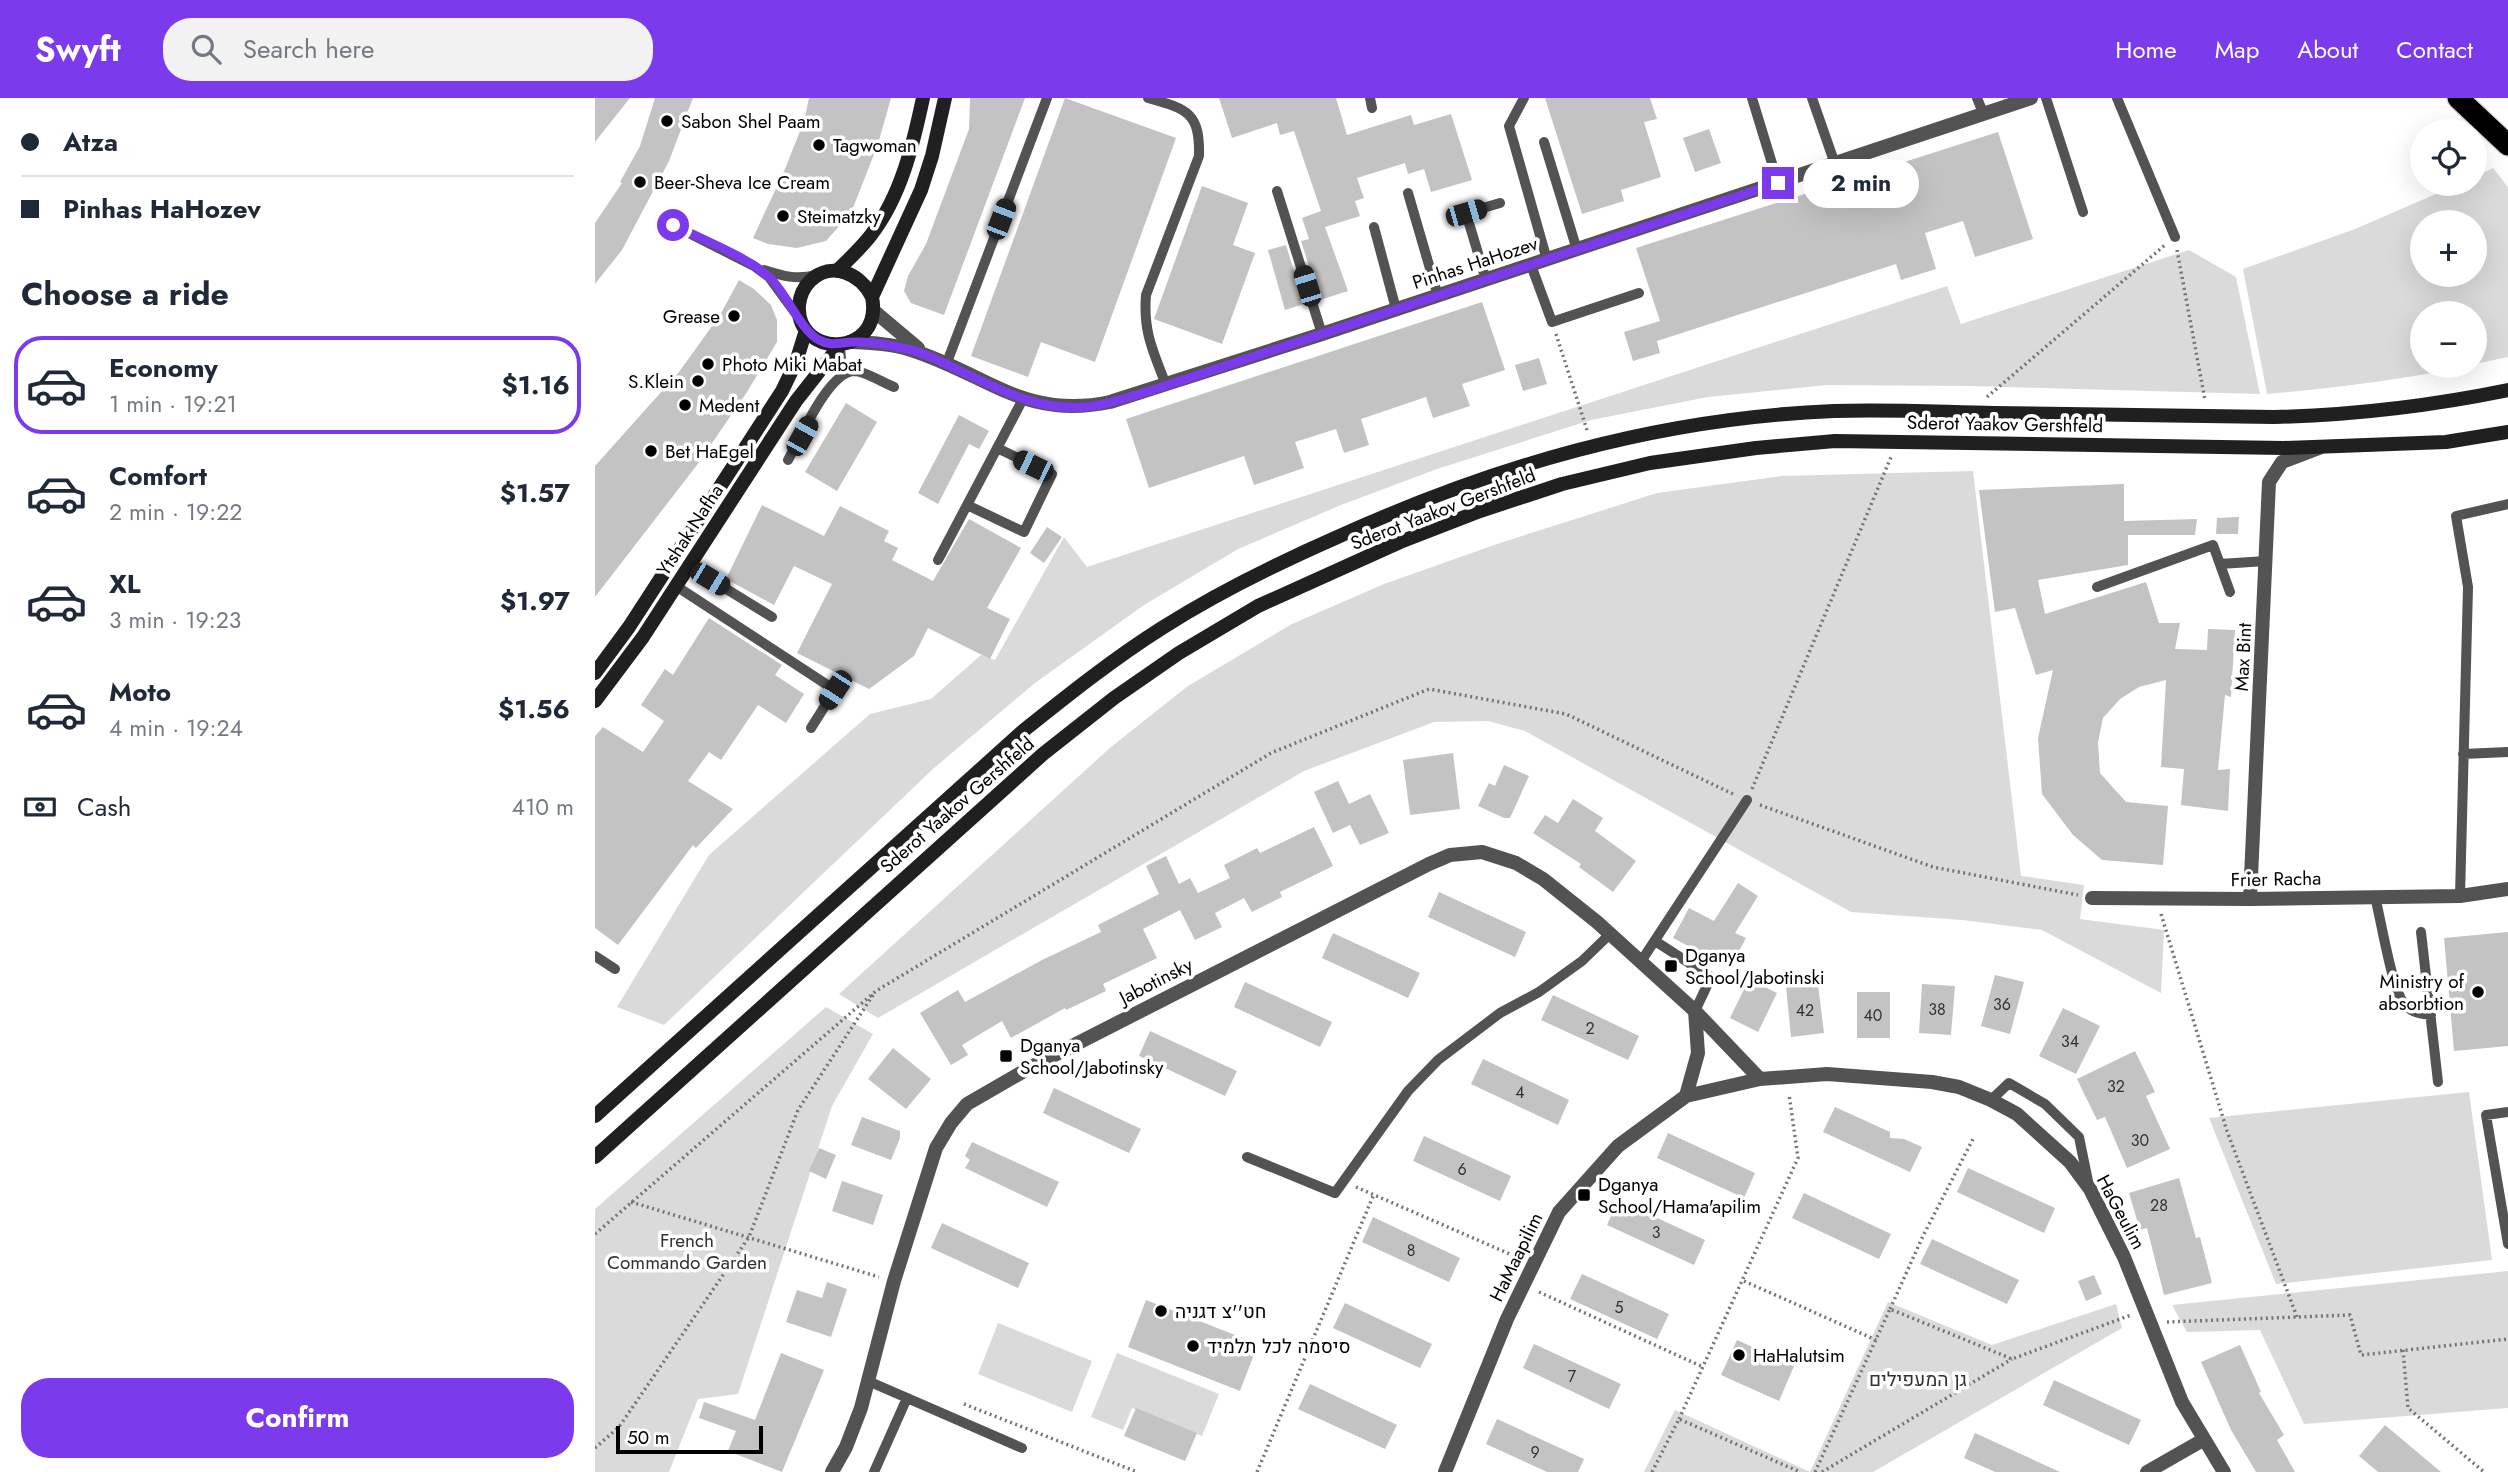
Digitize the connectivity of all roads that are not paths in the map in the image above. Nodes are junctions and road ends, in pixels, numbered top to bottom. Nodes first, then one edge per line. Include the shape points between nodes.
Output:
1 (923, 98) edge
2 (945, 98) edge
3 (1047, 98) edge
4 (1148, 98) edge
5 (1524, 98) edge
6 (1752, 98) edge
7 (1812, 98) edge
8 (1977, 98) edge
9 (2031, 98) edge
10 (2046, 98) edge
11 (2117, 98) edge
12 (2458, 98) edge
13 (1181, 103) edge
14 (1985, 115) junction
15 (1544, 142) dead end
16 (2508, 145) edge
17 (1835, 164) junction
18 (1778, 183) junction
19 (1277, 191) dead end
20 (1408, 193) dead end
21 (1500, 203) dead end
22 (2083, 212) dead end
23 (673, 225) dead end
24 (1374, 227) dead end
25 (2175, 237) road end
26 (1577, 250) junction
27 (1547, 260) junction
28 (1531, 265) junction
29 (754, 266) junction
30 (837, 271) junction
31 (821, 274) junction
32 (1486, 280) junction
33 (1639, 293) dead end
34 (1438, 296) junction
35 (873, 304) junction
36 (1396, 309) junction
37 (804, 325) junction
38 (1322, 334) junction
39 (846, 343) junction
40 (930, 357) junction
41 (946, 365) junction
42 (842, 374) junction
43 (1166, 385) junction
44 (894, 387) dead end
45 (2508, 390) edge
46 (1023, 399) junction
47 (2508, 432) edge
48 (2321, 447) junction
49 (997, 448) junction
50 (788, 460) dead end
51 (2508, 504) edge
52 (967, 505) junction
53 (938, 560) dead end
54 (2266, 561) junction
55 (2220, 564) junction
56 (689, 566) junction
57 (676, 586) junction
58 (2097, 587) dead end
59 (2230, 592) dead end
60 (772, 617) dead end
61 (595, 673) edge
62 (595, 701) edge
63 (811, 728) dead end
64 (2508, 752) edge
65 (2463, 754) junction
66 (1747, 800) road end
67 (2508, 889) edge
68 (2460, 896) junction
69 (2375, 897) junction
70 (2092, 898) road end
71 (2508, 899) edge
72 (2250, 900) junction
73 (2421, 932) dead end
74 (1610, 934) junction
75 (1655, 941) junction
76 (595, 956) edge
77 (1640, 963) junction
78 (615, 969) dead end
79 (1695, 1011) junction
80 (2431, 1015) junction
81 (1760, 1079) junction
82 (2438, 1082) dead end
83 (1686, 1096) junction
84 (1991, 1100) junction
85 (2508, 1112) edge
86 (595, 1116) edge
87 (595, 1157) edge
88 (1247, 1157) dead end
89 (2090, 1189) junction
90 (2508, 1244) edge
91 (868, 1381) junction
92 (907, 1398) junction
93 (2203, 1440) junction
94 (1022, 1448) dead end
95 (832, 1472) edge
96 (874, 1472) edge
97 (1445, 1472) edge
98 (2147, 1472) edge
99 (2224, 1472) edge

1 - 30 main road via 911,150 886,213
2 - 35 main road via 921,190
3 - 41 lane
4 - 13 lane
5 - 27 lane via 1509,126
6 - 18 lane
7 - 17 lane
8 - 14 lane
9 - 14 street, Pinhas HaHozev
10 - 22 lane
11 - 25 lane
12 - 16 highway
13 - 43 lane via 1195,119 1199,156 1146,295 1144,315
14 - 17 street, Pinhas HaHozev
15 - 26 lane
17 - 18 street, Pinhas HaHozev
18 - 26 street, Pinhas HaHozev
19 - 38 lane
20 - 34 lane
21 - 32 lane via 1466,213
23 - 29 lane
24 - 36 lane
26 - 27 street, Pinhas HaHozev
27 - 28 street, Pinhas HaHozev
28 - 32 street, Pinhas HaHozev
28 - 33 lane via 1552,321
29 - 31 lane via 800,279
29 - 37 lane via 780,289
30 - 31 main road
30 - 35 main road via 859,278
31 - 37 main road via 804,288 799,309
32 - 34 street, Pinhas HaHozev
34 - 36 street, Pinhas HaHozev
35 - 39 main road via 869,326
35 - 40 street, Pinhas HaHozev
36 - 38 street, Pinhas HaHozev
37 - 39 main road via 816,339
37 - 61 main road, Ytshak Nafha via 796,362 782,391
38 - 43 street, Pinhas HaHozev
39 - 40 street, Pinhas HaHozev via 880,343
39 - 42 lane
39 - 56 main road, Ytshak Nafha via 796,401
40 - 41 street, Pinhas HaHozev
41 - 46 street, Pinhas HaHozev
42 - 44 lane via 855,370
42 - 50 lane via 829,387
43 - 46 street, Pinhas HaHozev via 1086,407 1058,407
45 - 86 main road, Sderot Yaakov Gershfeld via 2345,415 1833,411 1766,416 1644,433 1470,482 1244,579 1096,673 1023,731
46 - 49 lane
47 - 48 main road, Sderot Yaakov Gershfeld via 2446,442
48 - 54 street, Max Bint via 2282,462 2269,482
48 - 87 main road, Sderot Yaakov Gershfeld via 1835,441 1756,448 1650,463 1562,484 1400,542 1258,606 1114,698 1043,754
49 - 52 lane
49 - 52 lane via 1052,474 1024,532
51 - 65 lane via 2456,516 2468,587
52 - 53 lane
54 - 55 lane
54 - 72 street, Max Bint
55 - 58 lane via 2213,545
55 - 59 lane
56 - 57 main road, Ytshak Nafha
56 - 60 lane
57 - 62 main road, Ytshak Nafha
57 - 63 lane via 835,690
64 - 65 lane
65 - 68 lane
66 - 75 lane
67 - 68 street, Frier Racha
68 - 69 street, Frier Racha
68 - 71 street, Frier Racha
69 - 72 street, Frier Racha
69 - 80 lane via 2404,1004 2416,1013
70 - 72 street, Frier Racha
73 - 80 lane
74 - 77 street, Jabotinsky
74 - 88 lane via 1582,961 1500,1013 1438,1060 1408,1091 1335,1193
74 - 91 street, Jabotinsky via 1543,879 1516,863 1482,852 1450,855 1031,1067 967,1104 936,1147
75 - 77 lane
75 - 79 lane via 1711,977
76 - 78 lane
77 - 79 street, Jabotinsky
79 - 81 street, Jabotinsky
79 - 83 street via 1698,1053
80 - 82 lane
81 - 83 street, HaMaapilim
81 - 84 street, HaGeulim via 1828,1074 1931,1082
83 - 97 street, HaMaapilim via 1618,1146 1559,1212 1507,1319
84 - 89 street, HaGeulim via 2041,1134
84 - 89 lane via 2009,1083 2045,1104 2079,1137
85 - 90 lane via 2487,1115
89 - 93 street, HaGeulim via 2124,1257 2182,1402
91 - 92 lane
91 - 95 street, Jabotinsky via 858,1417
92 - 94 lane
92 - 96 lane
93 - 98 street
93 - 99 street, HaGeulim

